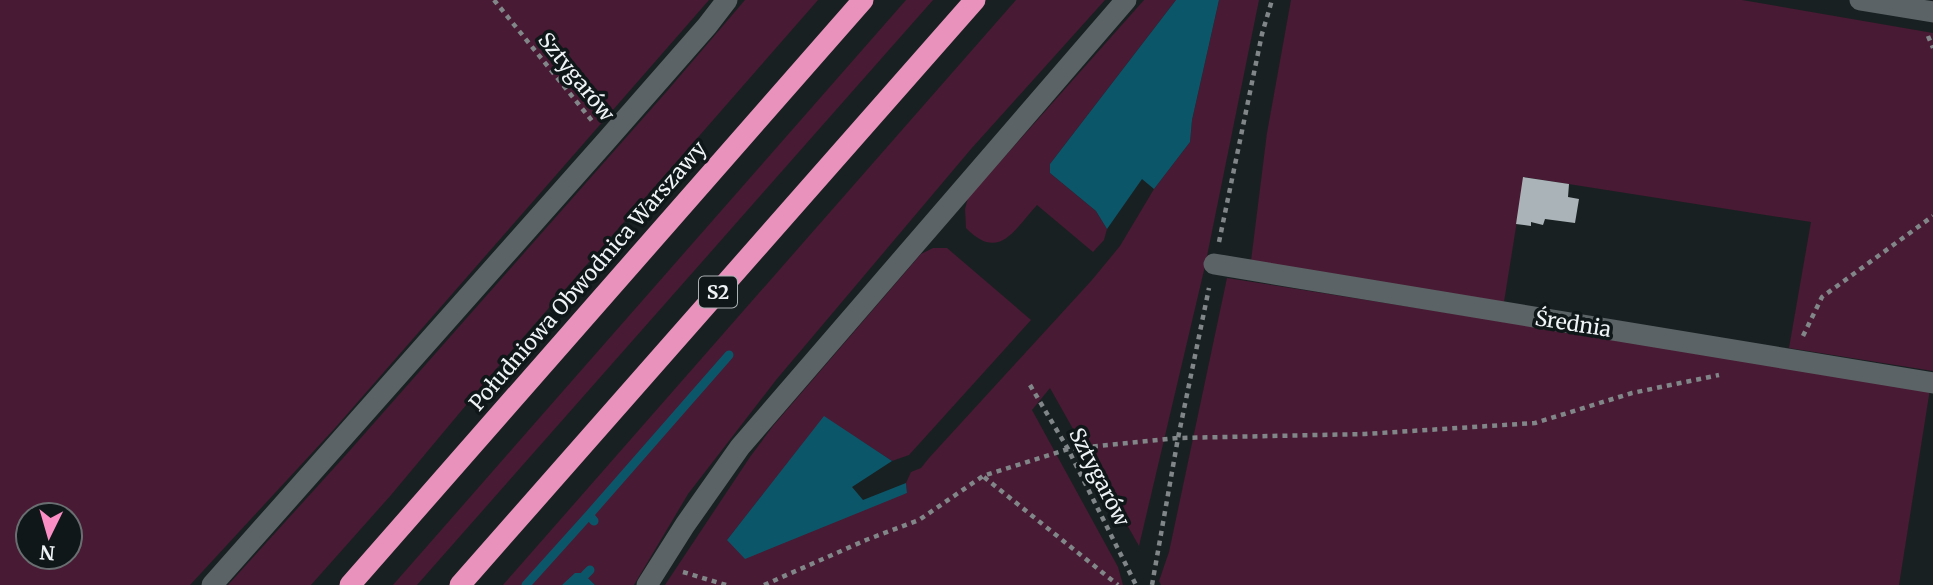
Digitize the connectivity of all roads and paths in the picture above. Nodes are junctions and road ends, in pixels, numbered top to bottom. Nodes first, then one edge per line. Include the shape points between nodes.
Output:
1 (494, 0) edge
2 (727, 0) edge
3 (863, 0) edge
4 (975, 0) edge
5 (1126, 0) edge
6 (1860, 0) edge
7 (1933, 12) edge
8 (607, 140) junction
9 (1933, 216) edge
10 (1214, 264) dead end
11 (1791, 360) junction
12 (1724, 374) dead end
13 (1933, 383) edge
14 (1030, 385) dead end
15 (1068, 449) junction
16 (983, 476) junction
17 (659, 565) junction
18 (212, 585) edge
19 (350, 585) edge
20 (460, 585) edge
21 (647, 585) edge
22 (726, 585) edge
23 (764, 585) edge
24 (1118, 585) edge
25 (1136, 585) edge

1 - 8 path, Sztygarów
2 - 8 street
3 - 19 highway, Południowa Obwodnica Warszawy
4 - 20 highway, S2
5 - 17 street via 740,447
6 - 7 street
8 - 18 street
9 - 11 path via 1822,297
10 - 11 street, Średnia
11 - 13 street, Średnia
12 - 15 path via 1632,393 1535,423 1365,434 1178,438
14 - 15 path, Sztygarów
15 - 16 path
15 - 25 path, Sztygarów
16 - 23 path via 919,520
16 - 24 path
17 - 21 street
17 - 22 path

